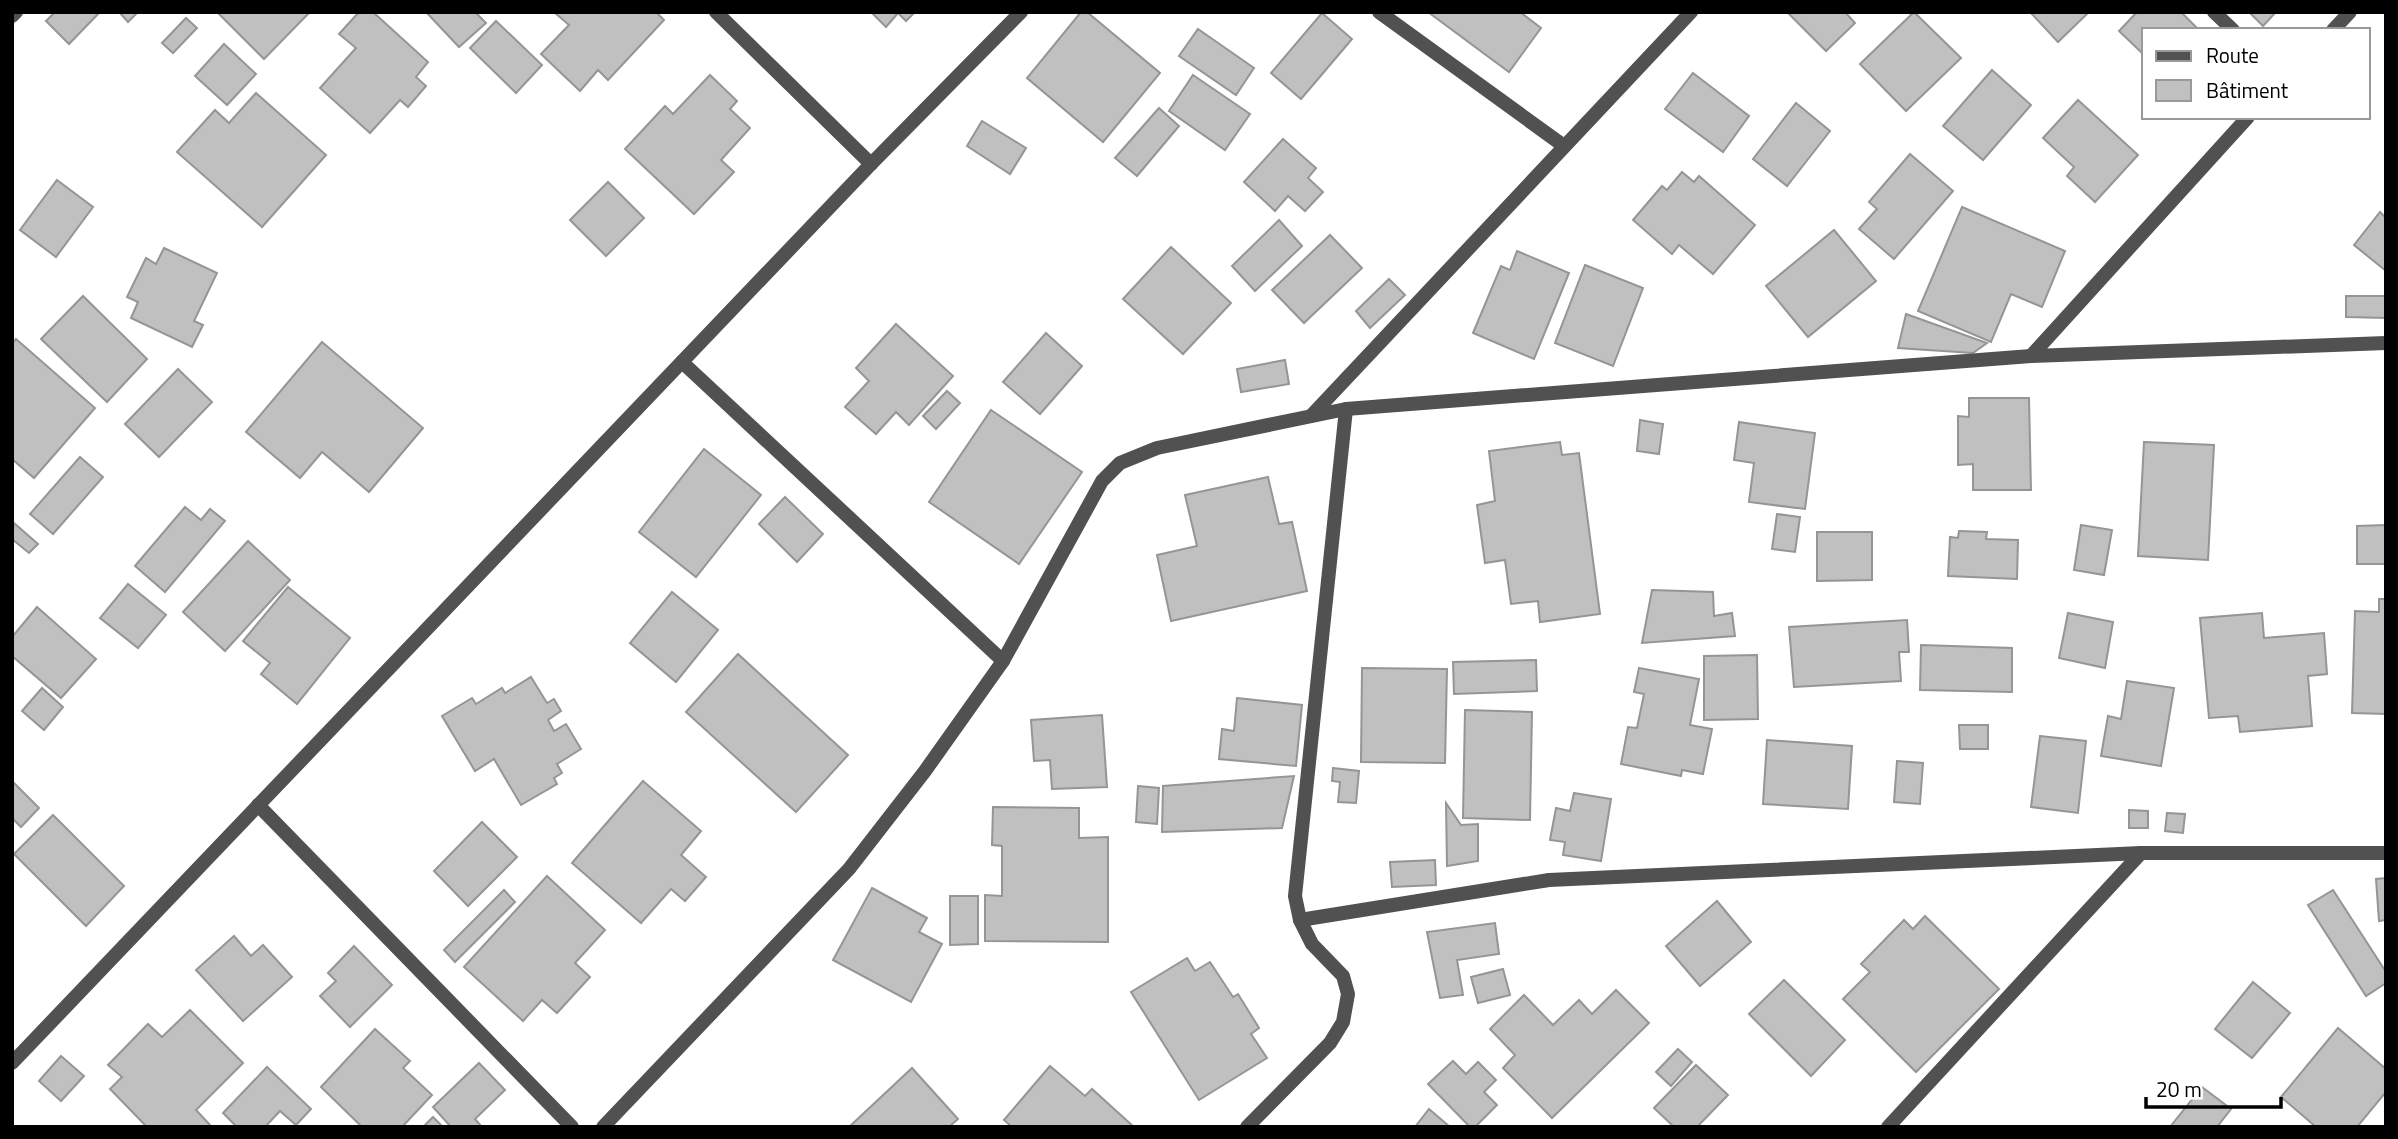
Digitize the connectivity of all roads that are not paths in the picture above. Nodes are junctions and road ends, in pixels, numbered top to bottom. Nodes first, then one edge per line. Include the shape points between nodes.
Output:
1 (16, 12) edge
2 (716, 12) edge
3 (1021, 12) edge
4 (1379, 12) edge
5 (1691, 12) edge
6 (2214, 12) edge
7 (2350, 12) edge
8 (12, 16) edge
9 (2231, 28) edge
10 (2335, 28) edge
11 (2246, 119) edge
12 (1564, 146) junction
13 (871, 164) junction
14 (2386, 342) edge
15 (2031, 356) junction
16 (682, 362) junction
17 (1346, 409) junction
18 (1311, 416) junction
19 (1003, 661) junction
20 (258, 805) junction
21 (2141, 853) junction
22 (2386, 853) edge
23 (1300, 919) junction
24 (12, 1063) edge
25 (572, 1127) edge
26 (603, 1127) edge
27 (1247, 1127) edge
28 (1888, 1127) edge

1 - 8 street
2 - 13 street
3 - 13 street
4 - 12 street
5 - 12 street
6 - 9 street
7 - 10 street
11 - 15 street
12 - 18 street
13 - 16 street
14 - 15 street
15 - 17 street
16 - 19 street
16 - 20 street
17 - 18 street
17 - 23 street via 1295,896
18 - 19 street via 1157,448 1120,463 1102,481
19 - 26 street via 849,869
20 - 24 street
20 - 25 street
21 - 22 street
21 - 23 street via 1549,880
21 - 28 street
23 - 27 street via 1312,944 1343,976 1348,994 1343,1022 1330,1043

